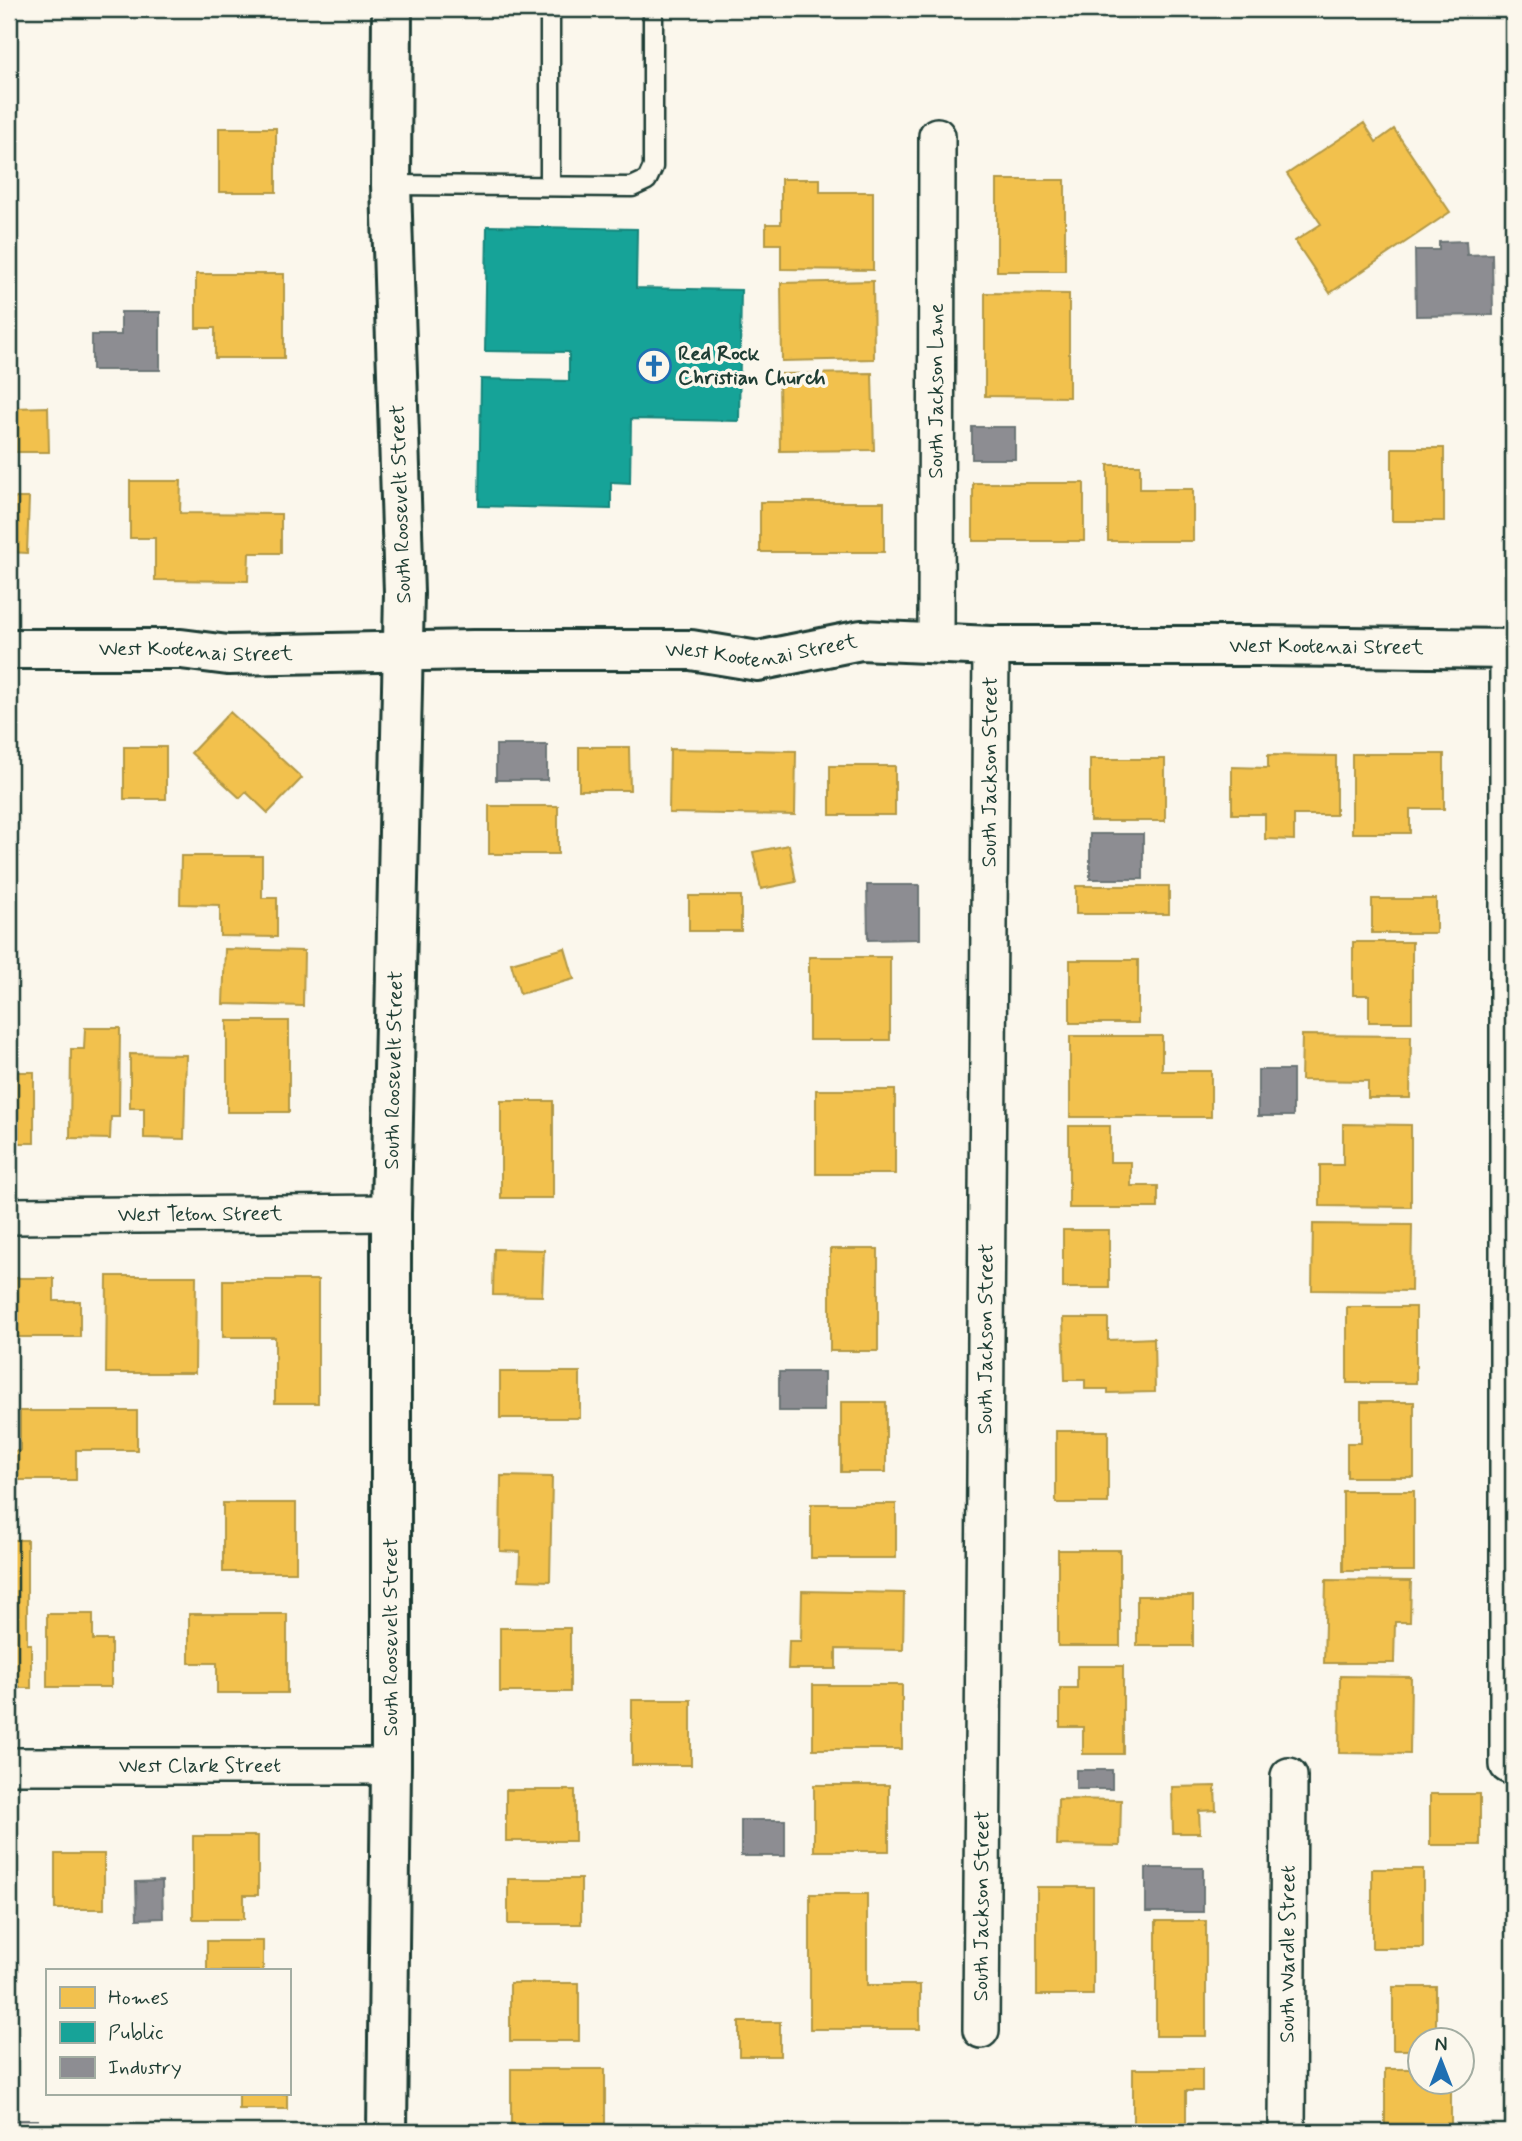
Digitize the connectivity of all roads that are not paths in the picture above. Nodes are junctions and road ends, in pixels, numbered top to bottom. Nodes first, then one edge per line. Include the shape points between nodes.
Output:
1 (392, 9) edge
2 (550, 9) edge
3 (653, 9) edge
4 (937, 136) dead end
5 (391, 185) junction
6 (550, 186) junction
7 (936, 645) junction
8 (991, 646) junction
9 (9, 649) edge
10 (1510, 650) edge
11 (403, 652) junction
12 (391, 1213) junction
13 (9, 1216) edge
14 (1508, 1765) dead end
15 (9, 1766) edge
16 (391, 1766) junction
17 (1289, 1776) dead end
18 (981, 2031) dead end
19 (387, 2132) edge
20 (1287, 2132) edge

1 - 5 street, South Roosevelt Street
2 - 6 lane
3 - 6 lane via 653,167 647,180 632,187
4 - 7 street, South Jackson Lane
5 - 6 lane
5 - 11 street, South Roosevelt Street
7 - 8 street, West Kootenai Street
7 - 11 street, West Kootenai Street via 861,640 758,661 691,650
8 - 10 street, West Kootenai Street
8 - 18 street, South Jackson Street
9 - 11 street, West Kootenai Street via 181,649 228,655
10 - 14 street
11 - 12 street, South Roosevelt Street
12 - 13 street, West Teton Street
12 - 16 street, South Roosevelt Street
15 - 16 street, West Clark Street
16 - 19 street, South Roosevelt Street
17 - 20 street, South Wardle Street

